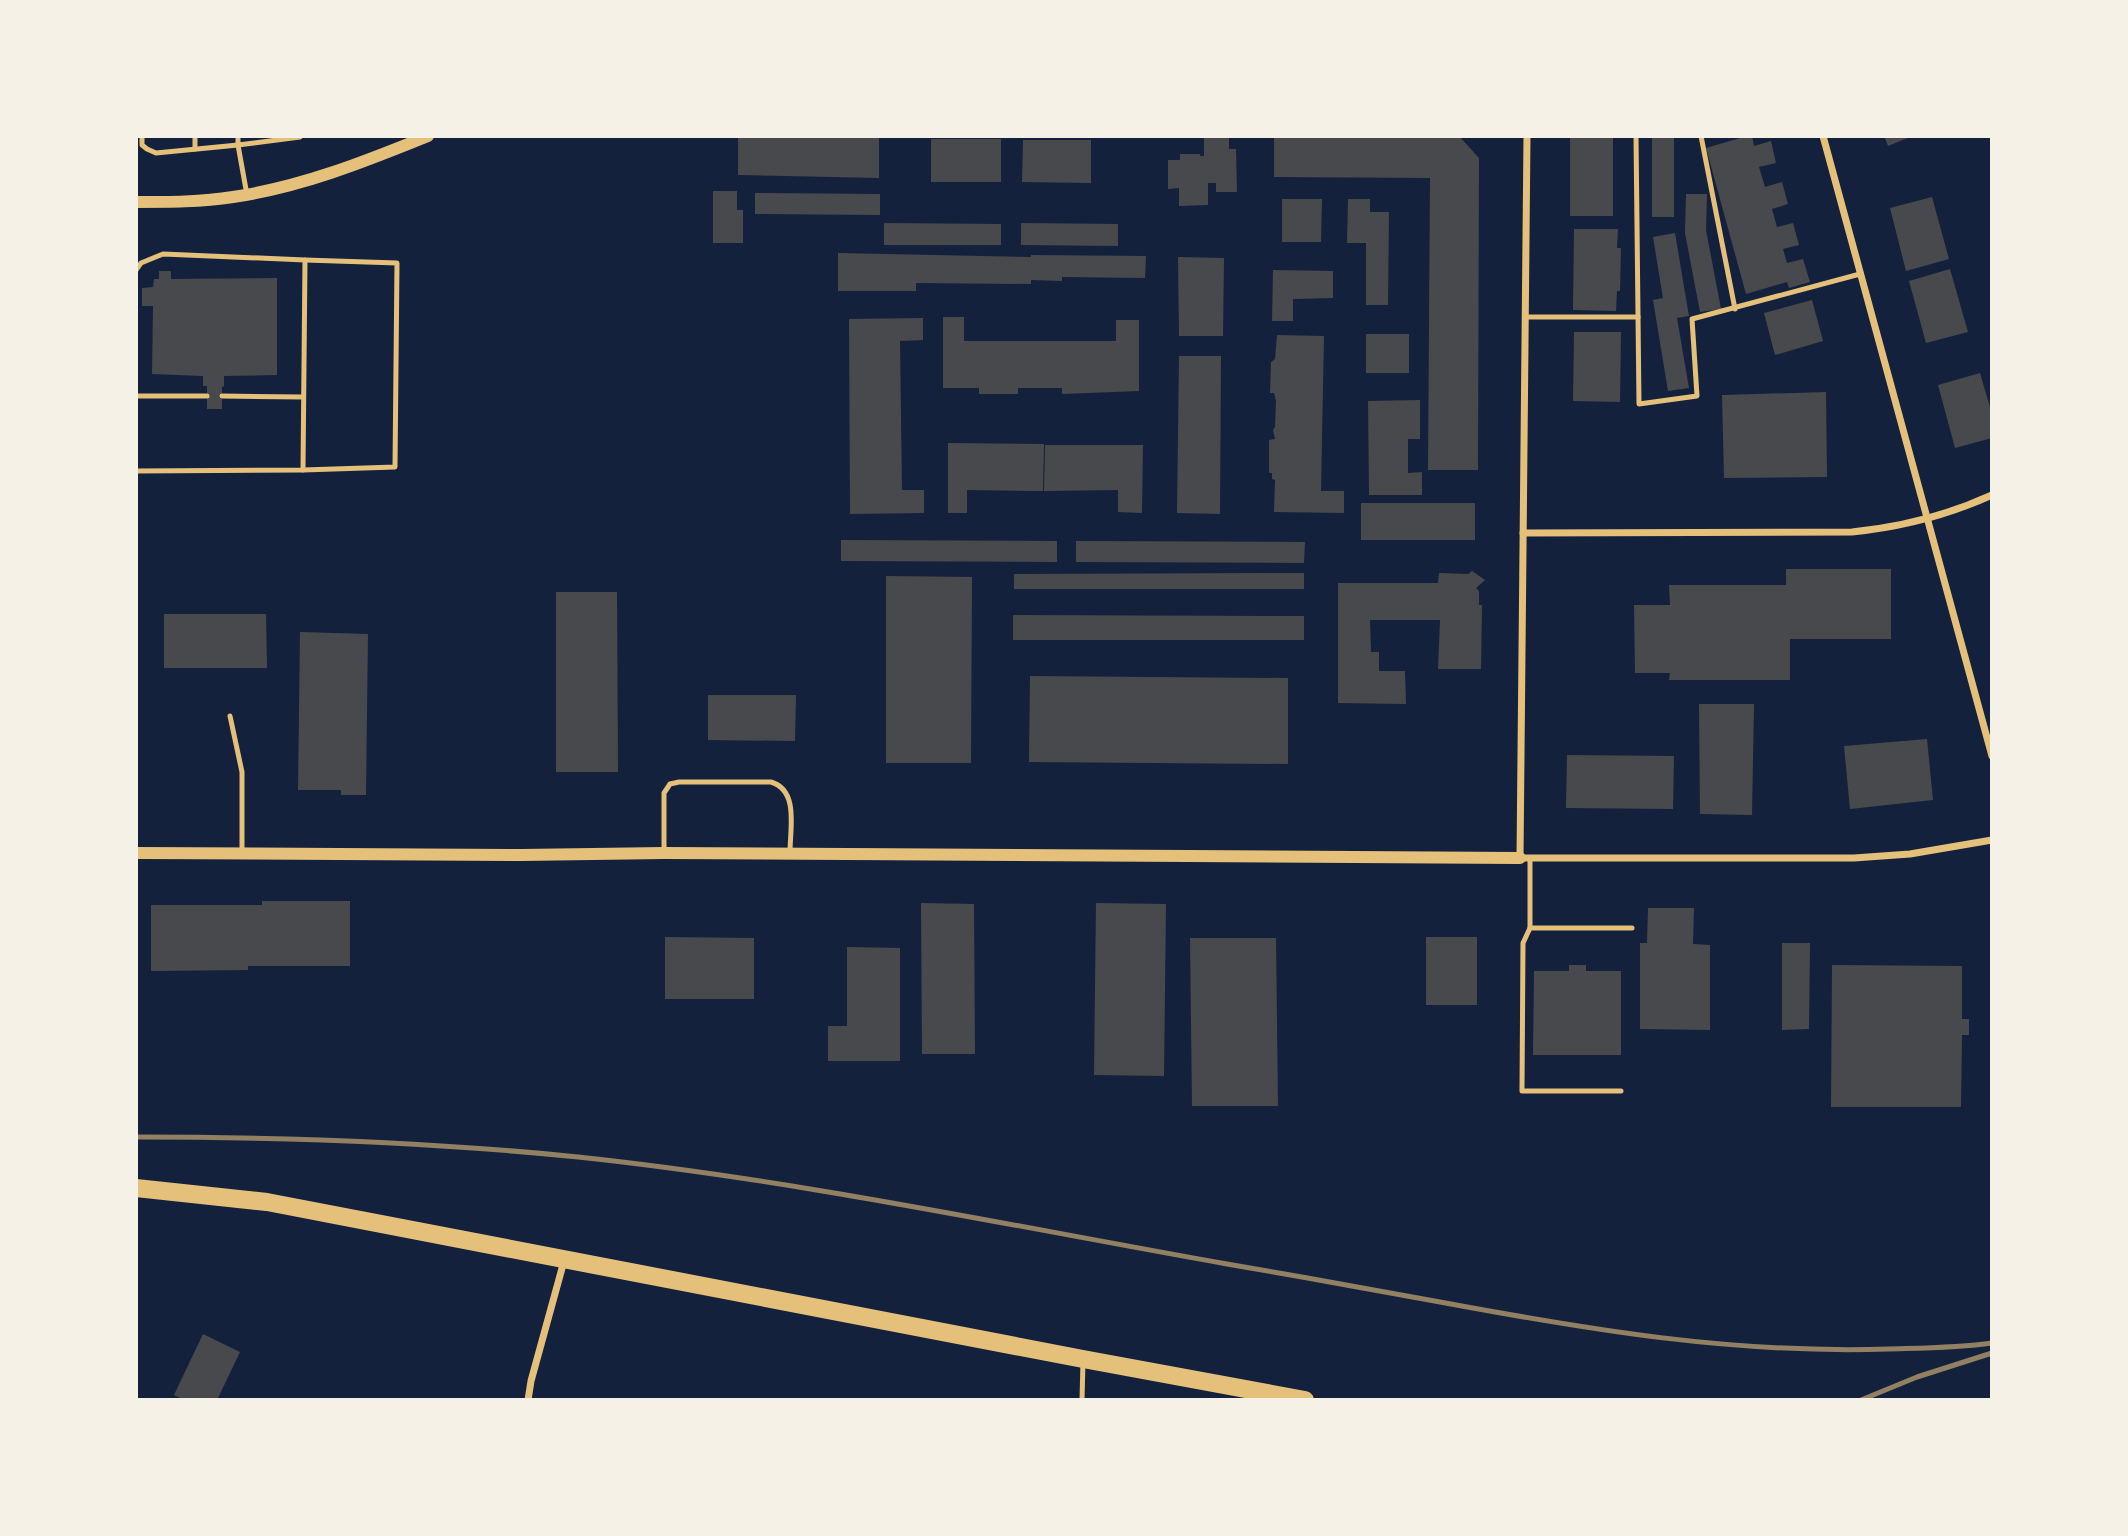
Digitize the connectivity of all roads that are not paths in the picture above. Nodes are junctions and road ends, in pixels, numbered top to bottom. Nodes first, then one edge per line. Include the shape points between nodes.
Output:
1 (142, 136) edge
2 (195, 136) edge
3 (238, 136) edge
4 (428, 136) edge
5 (1527, 136) edge
6 (1636, 136) edge
7 (1701, 136) edge
8 (1823, 136) edge
9 (300, 137) edge
10 (238, 145) junction
11 (195, 149) junction
12 (247, 195) junction
13 (136, 202) edge
14 (305, 260) junction
15 (136, 270) edge
16 (1860, 274) junction
17 (1735, 309) junction
18 (1526, 317) junction
19 (1638, 317) junction
20 (136, 396) edge
21 (207, 396) dead end
22 (222, 396) dead end
23 (303, 397) junction
24 (303, 470) junction
25 (136, 471) edge
26 (1992, 495) edge
27 (1927, 520) junction
28 (1523, 533) junction
29 (230, 716) dead end
30 (1992, 756) edge
31 (1992, 840) edge
32 (136, 853) edge
33 (664, 853) junction
34 (243, 854) junction
35 (790, 854) junction
36 (1525, 858) junction
37 (1530, 928) junction
38 (1632, 928) dead end
39 (1621, 1091) dead end
40 (136, 1188) edge
41 (564, 1259) junction
42 (1083, 1359) junction
43 (528, 1399) edge
44 (1082, 1399) edge
45 (1306, 1399) edge

1 - 11 lane via 142,145 156,153
2 - 11 lane
3 - 10 lane
4 - 12 street via 329,175
5 - 18 street
6 - 19 lane
7 - 17 lane
8 - 16 street
9 - 10 lane
10 - 11 lane
10 - 12 lane
12 - 13 street
14 - 15 lane via 163,254
14 - 23 lane
14 - 24 lane via 397,263 395,467
16 - 17 lane
16 - 27 street
17 - 19 lane via 1692,319 1697,396 1639,404
18 - 19 lane
18 - 28 street
20 - 21 lane
22 - 23 lane
23 - 24 lane
24 - 25 lane
26 - 27 street
27 - 28 street via 1841,533
27 - 30 street
28 - 36 street
29 - 34 lane via 242,772
31 - 36 street via 1854,858
32 - 34 street
33 - 34 street
33 - 35 street
33 - 35 lane via 664,793 670,784 771,782 783,788 790,800
35 - 36 street
36 - 37 lane
37 - 38 lane
37 - 39 lane via 1523,943 1522,1091
40 - 41 main road via 267,1202
41 - 42 main road
41 - 43 street
42 - 44 lane
42 - 45 main road

